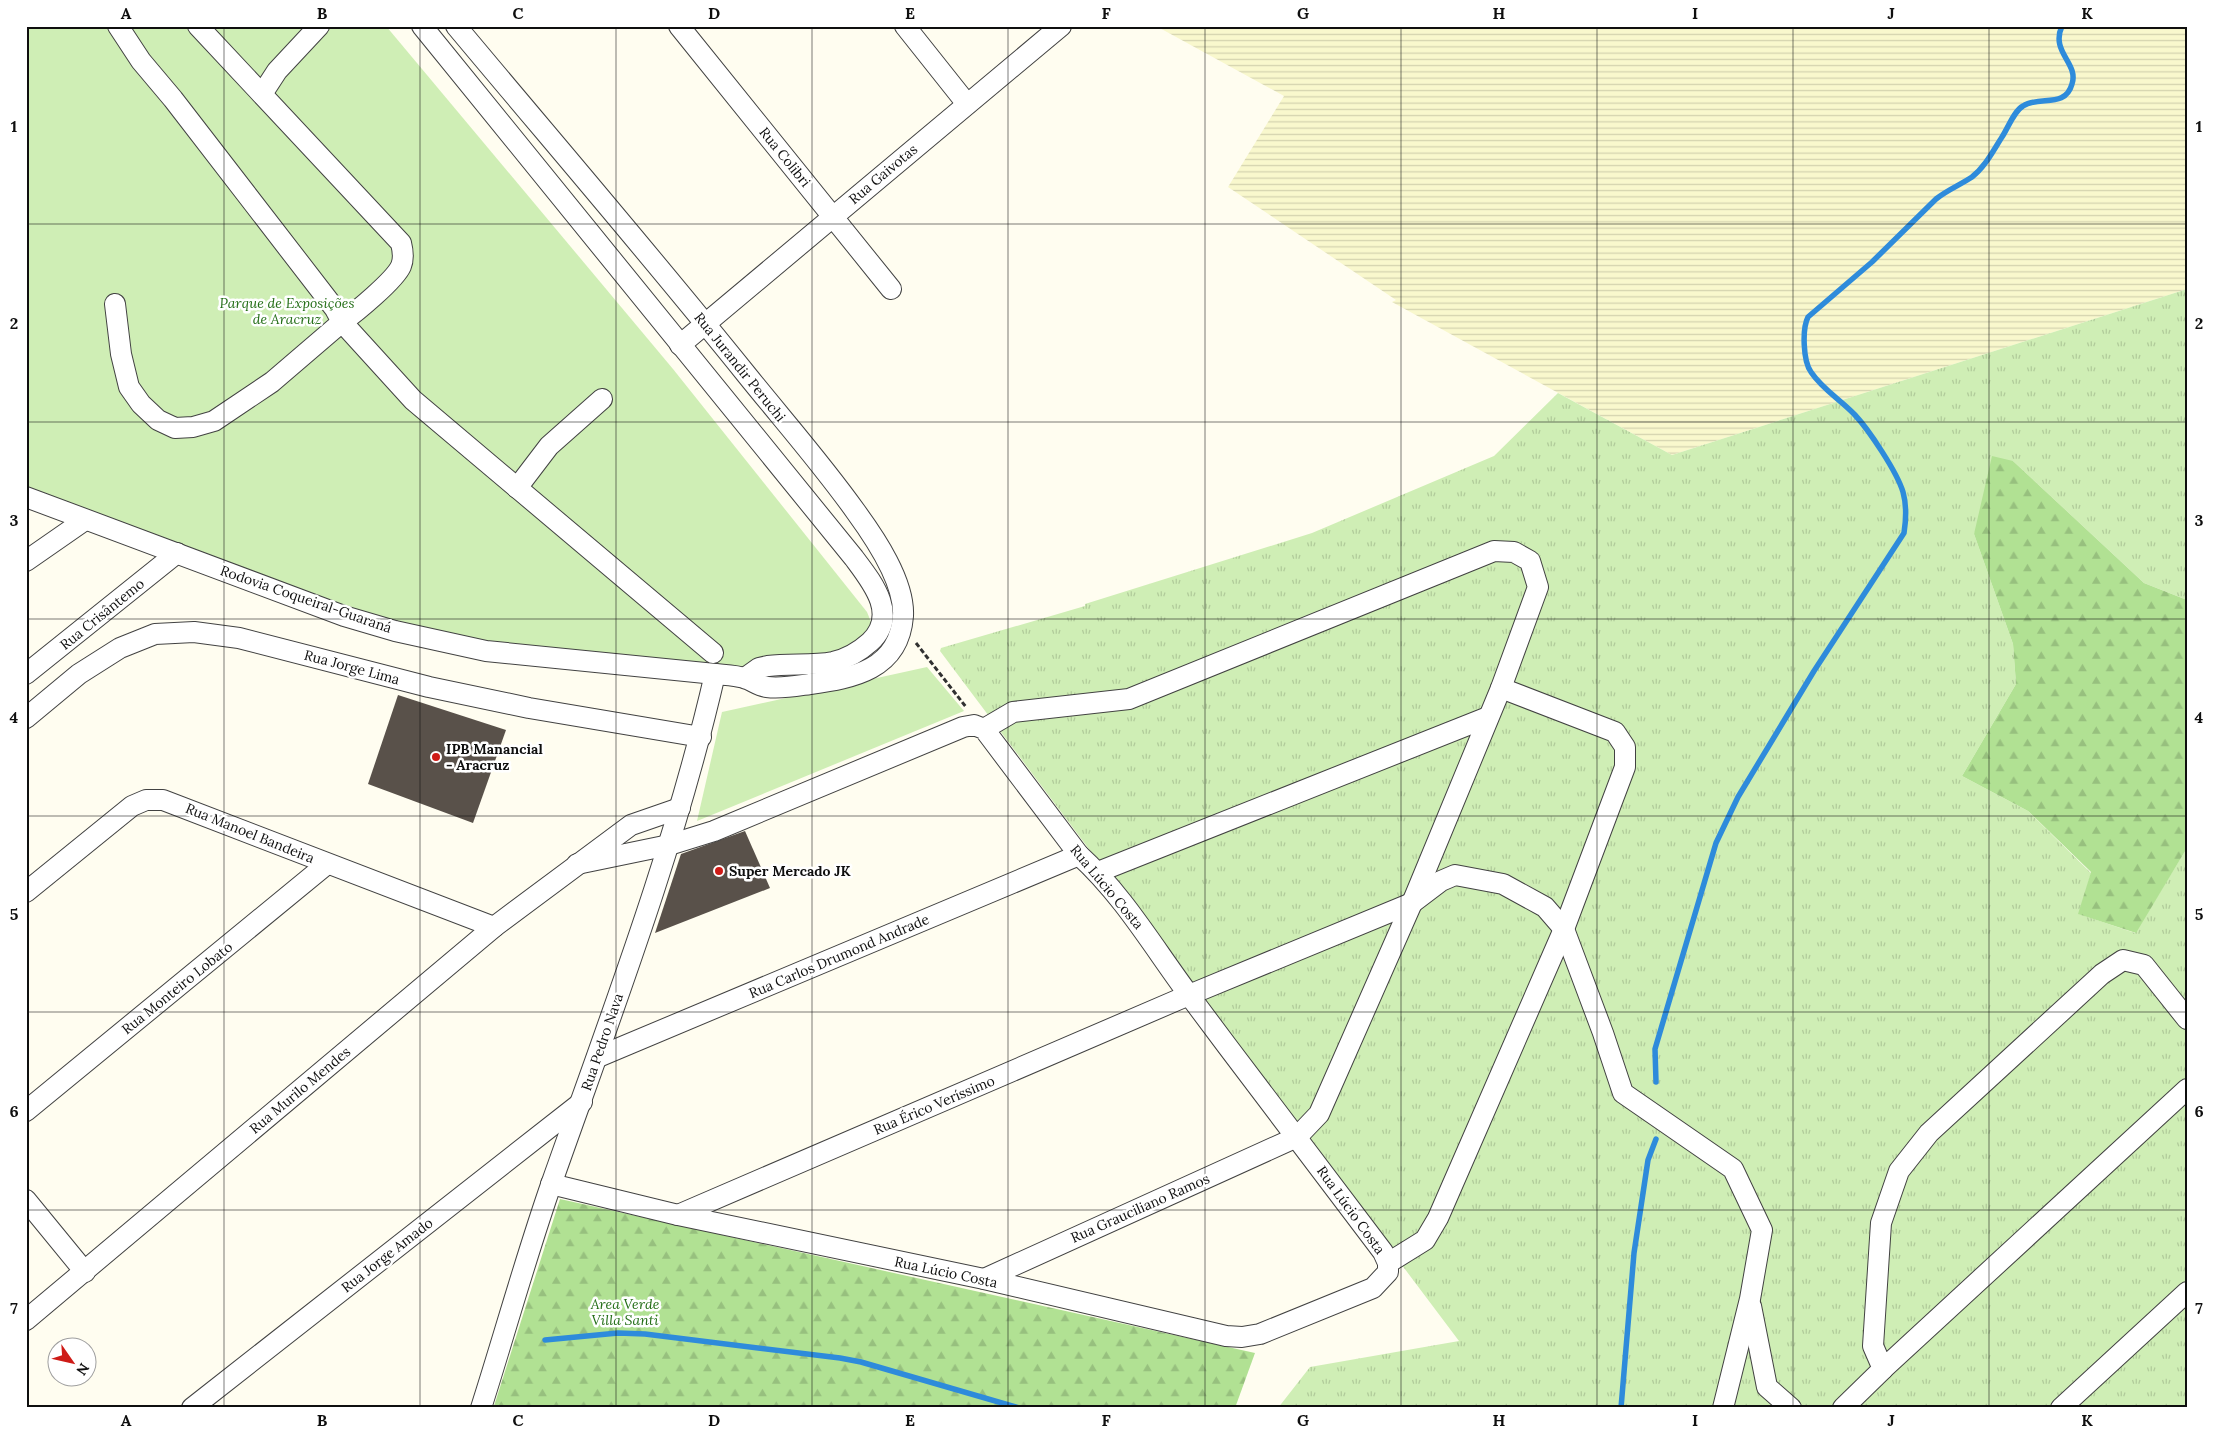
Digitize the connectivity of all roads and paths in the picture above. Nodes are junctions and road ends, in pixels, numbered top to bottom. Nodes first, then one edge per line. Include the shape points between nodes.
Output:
1 (118, 26) edge
2 (198, 26) edge
3 (319, 26) edge
4 (422, 26) edge
5 (456, 26) edge
6 (679, 26) edge
7 (905, 26) edge
8 (1061, 26) edge
9 (262, 94) junction
10 (967, 104) junction
11 (833, 216) junction
12 (891, 289) dead end
13 (116, 304) dead end
14 (342, 322) junction
15 (705, 322) junction
16 (680, 345) junction
17 (602, 399) dead end
18 (517, 488) junction
19 (26, 497) edge
20 (85, 520) junction
21 (177, 553) junction
22 (26, 560) edge
23 (902, 624) junction
24 (713, 653) dead end
25 (26, 674) edge
26 (715, 674) junction
27 (745, 678) junction
28 (796, 686) joint
29 (1501, 688) junction
30 (1488, 717) junction
31 (26, 718) edge
32 (984, 729) junction
33 (701, 737) junction
34 (680, 808) junction
35 (669, 845) junction
36 (1079, 855) junction
37 (327, 864) junction
38 (577, 864) junction
39 (1098, 872) junction
40 (26, 892) edge
41 (1412, 903) junction
42 (494, 927) junction
43 (1564, 929) junction
44 (1189, 995) junction
45 (2187, 1019) edge
46 (598, 1056) junction
47 (2187, 1089) edge
48 (582, 1102) junction
49 (26, 1111) edge
50 (1297, 1138) junction
51 (551, 1184) junction
52 (26, 1200) edge
53 (678, 1215) junction
54 (1388, 1263) junction
55 (85, 1272) junction
56 (984, 1279) junction
57 (2187, 1292) edge
58 (1750, 1299) junction
59 (26, 1320) edge
60 (1883, 1369) junction
61 (192, 1408) edge
62 (481, 1408) edge
63 (1723, 1408) edge
64 (1791, 1408) edge
65 (1843, 1408) edge
66 (2061, 1408) edge

1 - 14 street via 141,61 336,310
2 - 9 street
3 - 9 street via 277,71
4 - 16 street
5 - 15 street, Rua Jurandir Peruchi
6 - 11 street, Rua Colibri
7 - 10 street
8 - 10 street, Rua Gaivotas
9 - 14 street via 401,243 403,257 398,272 357,312
10 - 11 street, Rua Gaivotas
11 - 12 street, Rua Colibri
11 - 15 street, Rua Gaivotas
13 - 14 street via 120,354 129,386 141,404 158,420 175,428 214,422 272,382
14 - 18 street via 413,400
15 - 16 street, Rua Gaivotas
15 - 23 street, Rua Jurandir Peruchi via 856,512 899,586
16 - 27 street via 854,558 874,586 883,610 875,637 847,658 758,668
17 - 18 street via 549,446
18 - 24 street
19 - 20 street, Rodovia Coqueiral-Guaraná
20 - 21 street, Rodovia Coqueiral-Guaraná
20 - 22 street
21 - 25 street, Rua Crisântemo
21 - 26 street, Rodovia Coqueiral-Guaraná via 344,616 395,631 486,651
23 - 28 street, Rua Jurandir Peruchi via 886,656 870,670 839,680
23 - 32 path
26 - 27 street, Rodovia Coqueiral-Guaraná
26 - 33 street, Rua Pedro Nava
27 - 28 street, Rodovia Coqueiral-Guaraná via 766,687
29 - 30 street
29 - 32 street via 1538,587 1530,561 1514,552 1494,551 1129,699 1014,712
29 - 43 street via 1615,732 1625,746 1625,767
30 - 39 street
30 - 41 street
31 - 33 street, Rua Jorge Lima via 79,674 120,648 155,634 194,632 239,638 429,687 520,706
32 - 35 street via 974,725 963,727 722,828
32 - 36 street, Rua Lúcio Costa
33 - 34 street, Rua Pedro Nava
34 - 35 street, Rua Pedro Nava
34 - 38 street, Rua Murilo Mendes via 631,825
35 - 38 street, Rua Murilo Mendes
35 - 46 street, Rua Pedro Nava
36 - 39 street, Rua Lúcio Costa
36 - 46 street, Rua Carlos Drumond Andrade
37 - 40 street, Rua Manoel Bandeira via 177,804 146,800 132,806
37 - 42 street, Rua Manoel Bandeira
37 - 49 street, Rua Monteiro Lobato
38 - 42 street, Rua Murilo Mendes
39 - 44 street, Rua Lúcio Costa
41 - 43 street via 1441,881 1455,875 1504,884 1545,907
41 - 44 street, Rua Érico Veríssimo
41 - 50 street via 1319,1114
42 - 55 street, Rua Murilo Mendes
43 - 54 street via 1438,1218 1425,1240
43 - 58 street via 1623,1093 1733,1169 1762,1230
44 - 50 street, Rua Lúcio Costa
44 - 53 street, Rua Érico Veríssimo
45 - 60 street via 2144,965 2123,960 2102,974 1929,1133 1899,1170 1881,1223 1873,1346
46 - 48 street, Rua Pedro Nava
47 - 60 street
48 - 51 street, Rua Pedro Nava
48 - 61 street, Rua Jorge Amado
50 - 54 street, Rua Lúcio Costa
50 - 56 street, Rua Grauciliano Ramos
51 - 53 street, Rua Lúcio Costa
51 - 62 street, Rua Pedro Nava
52 - 55 street
53 - 56 street, Rua Lúcio Costa
54 - 56 street, Rua Lúcio Costa via 1388,1272 1374,1288 1260,1334 1242,1337 1211,1334
55 - 59 street, Rua Murilo Mendes
57 - 66 street
58 - 63 street
58 - 64 street via 1767,1387
60 - 65 street

